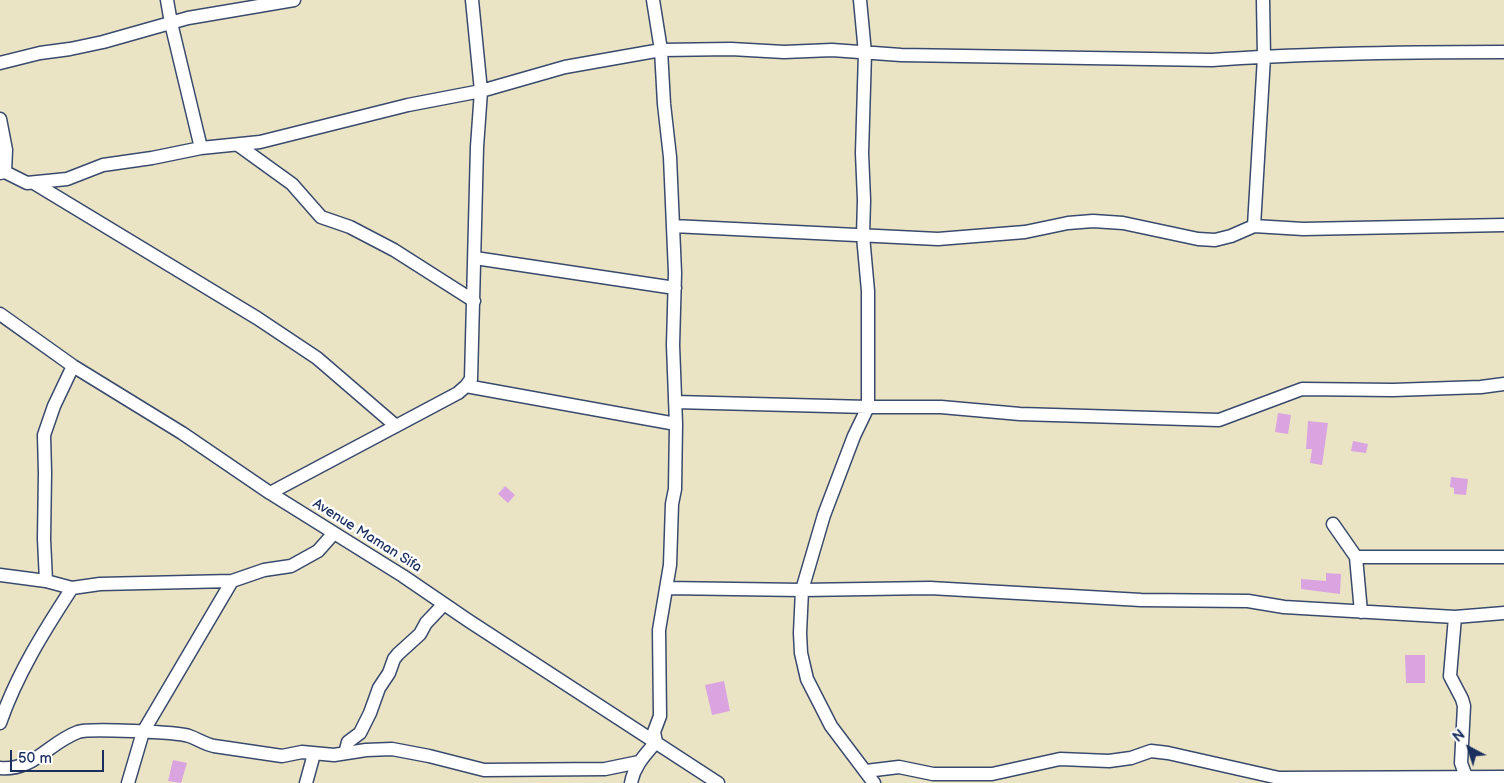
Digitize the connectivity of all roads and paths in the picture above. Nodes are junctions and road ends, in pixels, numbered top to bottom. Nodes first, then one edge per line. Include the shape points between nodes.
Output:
1 (167, 0) edge
2 (294, 0) edge
3 (472, 0) edge
4 (653, 0) edge
5 (860, 0) edge
6 (1263, 0) edge
7 (171, 23) junction
8 (662, 50) junction
9 (1504, 52) edge
10 (865, 53) junction
11 (1264, 56) junction
12 (0, 63) edge
13 (481, 91) junction
14 (0, 119) edge
15 (238, 145) junction
16 (201, 148) junction
17 (3, 172) edge
18 (34, 183) junction
19 (1504, 224) edge
20 (673, 226) junction
21 (1254, 226) junction
22 (863, 236) junction
23 (475, 258) junction
24 (674, 288) junction
25 (474, 301) junction
26 (0, 314) edge
27 (73, 366) junction
28 (1504, 384) edge
29 (466, 386) junction
30 (675, 402) junction
31 (868, 407) junction
32 (676, 424) junction
33 (396, 426) junction
34 (270, 493) junction
35 (1333, 524) dead end
36 (334, 533) junction
37 (1356, 557) junction
38 (1504, 557) edge
39 (0, 575) edge
40 (46, 581) junction
41 (232, 581) junction
42 (72, 588) junction
43 (666, 588) junction
44 (802, 590) junction
45 (444, 604) junction
46 (1361, 612) junction
47 (1504, 613) edge
48 (1455, 617) junction
49 (0, 723) edge
50 (143, 732) junction
51 (656, 742) junction
52 (345, 753) junction
53 (314, 754) junction
54 (639, 762) junction
55 (0, 768) edge
56 (866, 771) junction
57 (483, 777) edge
58 (1504, 777) edge
59 (1470, 778) junction
60 (128, 783) edge
61 (306, 783) edge
62 (631, 783) edge
63 (718, 783) edge
64 (874, 783) edge

1 - 7 street
2 - 7 street
3 - 13 street
4 - 8 street
5 - 10 street
6 - 11 street
7 - 12 street via 103,42
7 - 16 street
8 - 10 street via 832,50
8 - 13 street via 565,67
8 - 20 street
9 - 11 street
10 - 11 street via 1203,60
10 - 22 street
11 - 21 street
13 - 15 street
13 - 23 street
14 - 17 street via 6,150
15 - 16 street
15 - 25 street via 292,184 322,217 350,227 394,250
16 - 18 street via 103,165 67,179
17 - 18 street
18 - 33 street via 310,353
19 - 21 street
20 - 22 street
20 - 24 street
21 - 22 street via 1214,240 1123,223 1093,221 1026,232 938,239
22 - 31 street via 868,291
23 - 24 street
23 - 25 street
24 - 30 street
25 - 29 street via 471,379
26 - 27 street, Avenue Maman Sifa
27 - 34 street, Avenue Maman Sifa
27 - 40 street via 44,435
28 - 31 street via 1410,390 1302,389 1218,420 1020,414 941,407
29 - 32 street
29 - 33 street
30 - 31 street
30 - 32 street
31 - 44 street via 832,493
32 - 43 street via 675,488
33 - 34 street
34 - 36 street, Avenue Maman Sifa
35 - 37 street
36 - 41 street via 318,551 291,566 264,570
36 - 45 street, Avenue Maman Sifa
37 - 38 street
37 - 46 street
39 - 40 street
40 - 42 street
41 - 42 street via 100,584
41 - 50 street
42 - 49 street via 41,635
43 - 44 street
43 - 51 street via 659,630 660,716 654,732
44 - 46 street via 990,590 1142,600 1248,601
44 - 56 street via 800,634 807,679 831,726
45 - 51 street, Avenue Maman Sifa
45 - 52 street via 394,659 370,713 360,732 348,742
46 - 48 street
47 - 48 street
48 - 59 street via 1450,676 1464,706 1461,763
50 - 53 street via 188,735 204,744 282,756 302,752
50 - 55 street via 80,731 30,763 12,769
50 - 60 street
51 - 54 street
51 - 63 street, Avenue Maman Sifa
52 - 53 street
52 - 57 street via 392,750 429,756
53 - 61 street
54 - 57 street via 606,769
54 - 62 street
56 - 59 street via 898,767 934,774 992,774 1060,759 1109,762 1151,751 1279,778
56 - 64 street
58 - 59 street

